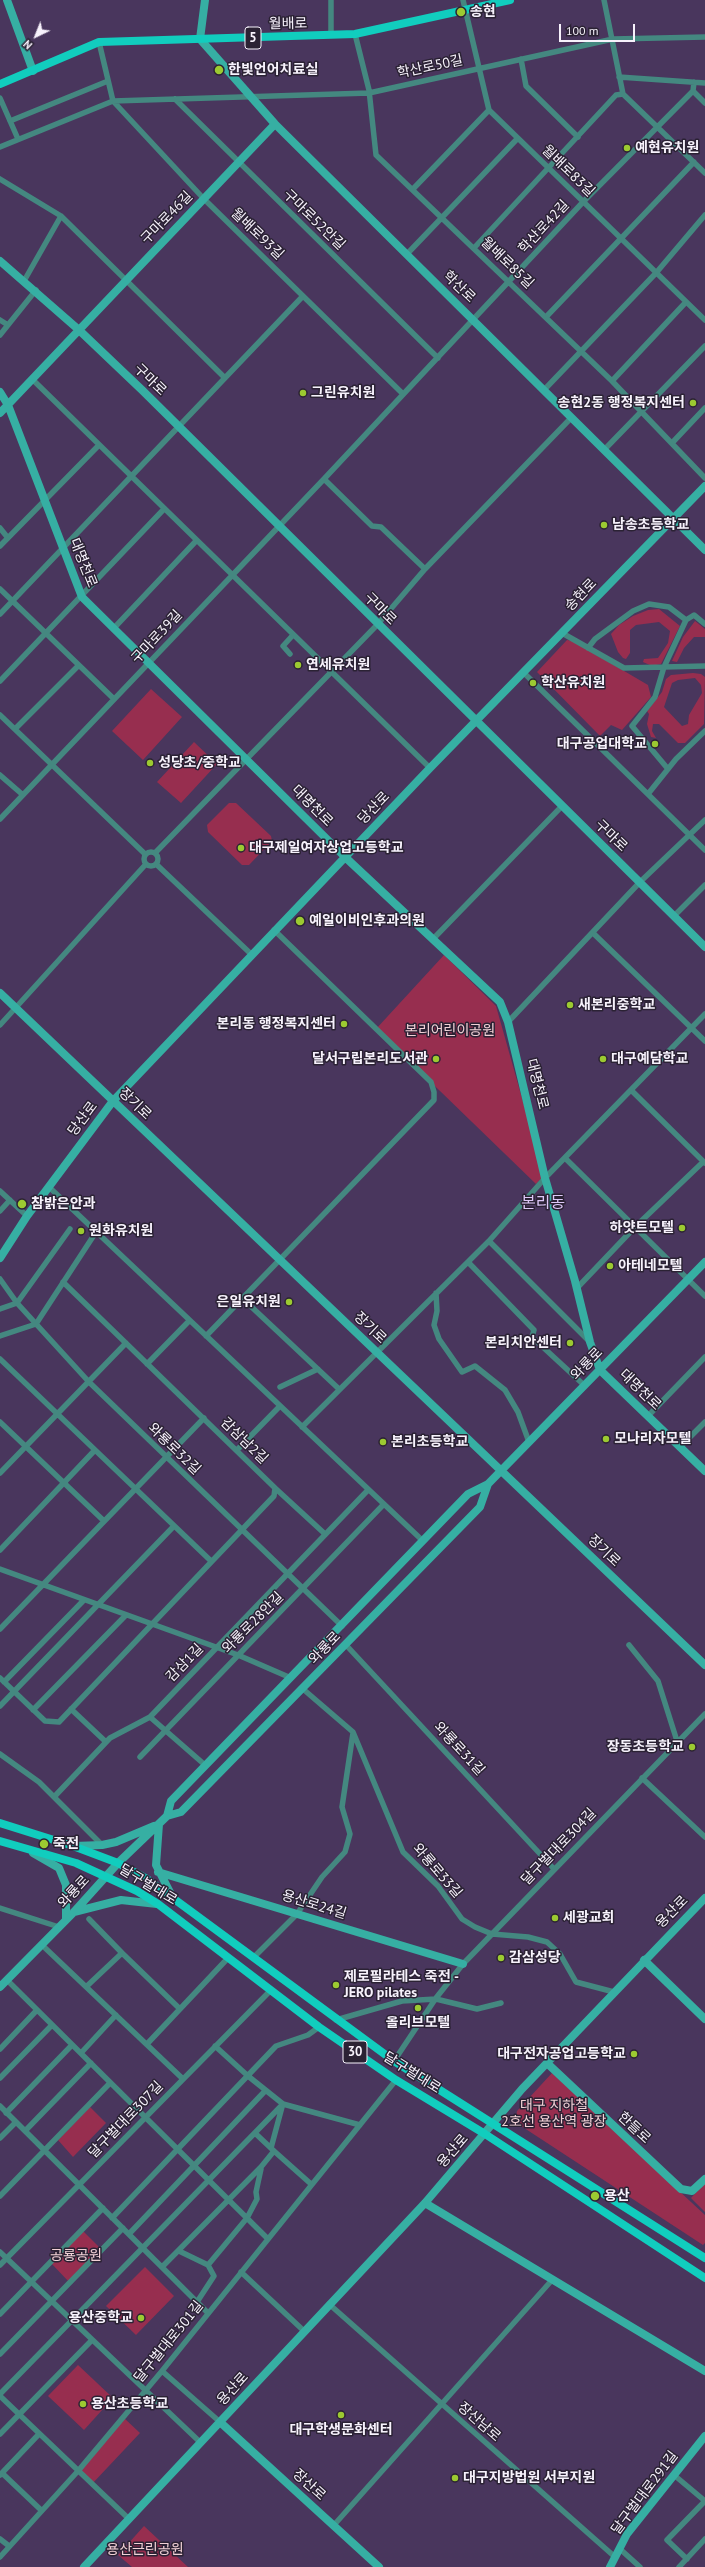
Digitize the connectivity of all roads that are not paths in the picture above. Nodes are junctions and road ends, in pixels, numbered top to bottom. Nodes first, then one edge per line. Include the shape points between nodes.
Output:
1 (205, 0) edge
2 (331, 0) edge
3 (463, 0) edge
4 (510, 0) edge
5 (604, 0) edge
6 (10, 1) edge
7 (465, 10) junction
8 (355, 34) junction
9 (331, 36) junction
10 (705, 37) edge
11 (200, 39) junction
12 (613, 39) junction
13 (99, 42) junction
14 (521, 59) junction
15 (478, 69) junction
16 (33, 71) junction
17 (619, 77) junction
18 (108, 81) junction
19 (694, 82) junction
20 (705, 83) edge
21 (0, 84) edge
22 (693, 91) junction
23 (369, 93) junction
24 (623, 94) junction
25 (250, 96) junction
26 (0, 98) edge
27 (175, 99) junction
28 (113, 101) junction
29 (705, 103) edge
30 (489, 110) junction
31 (10, 121) junction
32 (275, 124) junction
33 (657, 126) junction
34 (578, 136) junction
35 (18, 139) junction
36 (517, 139) junction
37 (0, 147) edge
38 (238, 162) junction
39 (694, 162) junction
40 (549, 168) junction
41 (705, 173) edge
42 (0, 179) edge
43 (413, 189) junction
44 (204, 198) junction
45 (583, 202) junction
46 (705, 215) edge
47 (61, 216) junction
48 (442, 217) junction
49 (620, 238) junction
50 (474, 248) junction
51 (407, 254) junction
52 (0, 261) edge
53 (656, 273) junction
54 (126, 280) junction
55 (24, 281) junction
56 (509, 282) junction
57 (36, 290) junction
58 (303, 296) junction
59 (686, 302) junction
60 (546, 317) junction
61 (474, 319) junction
62 (0, 320) edge
63 (705, 320) edge
64 (8, 325) junction
65 (79, 330) junction
66 (0, 335) edge
67 (705, 346) edge
68 (581, 351) junction
69 (438, 358) junction
70 (225, 378) junction
71 (32, 379) junction
72 (612, 381) junction
73 (544, 390) junction
74 (0, 392) edge
75 (403, 394) junction
76 (8, 405) junction
77 (705, 408) edge
78 (641, 412) junction
79 (0, 413) edge
80 (571, 418) junction
81 (179, 428) junction
82 (672, 443) junction
83 (99, 445) junction
84 (604, 450) junction
85 (131, 477) junction
86 (705, 478) edge
87 (324, 479) junction
88 (705, 486) edge
89 (44, 500) junction
90 (164, 509) junction
91 (672, 518) junction
92 (278, 525) junction
93 (0, 528) edge
94 (8, 538) junction
95 (196, 541) junction
96 (0, 546) edge
97 (63, 548) junction
98 (705, 550) edge
99 (425, 569) junction
100 (231, 576) junction
101 (0, 589) edge
102 (82, 597) junction
103 (12, 601) junction
104 (0, 614) edge
105 (686, 620) junction
106 (705, 624) edge
107 (377, 625) junction
108 (114, 628) junction
109 (562, 633) junction
110 (46, 634) junction
111 (293, 635) junction
112 (588, 648) junction
113 (290, 654) dead end
114 (149, 663) junction
115 (78, 666) junction
116 (705, 666) edge
117 (664, 667) junction
118 (332, 672) junction
119 (524, 673) junction
120 (0, 681) edge
121 (114, 699) junction
122 (0, 716) edge
123 (476, 722) junction
124 (15, 729) junction
125 (705, 731) edge
126 (247, 760) junction
127 (52, 764) junction
128 (430, 768) junction
129 (668, 769) junction
130 (0, 775) edge
131 (648, 794) junction
132 (23, 795) junction
133 (562, 806) junction
134 (0, 819) edge
135 (705, 820) edge
136 (690, 835) junction
137 (705, 850) edge
138 (155, 853) junction
139 (145, 854) junction
140 (345, 857) junction
141 (146, 864) junction
142 (156, 864) junction
143 (640, 882) junction
144 (705, 885) edge
145 (674, 916) junction
146 (274, 930) junction
147 (593, 932) junction
148 (434, 938) junction
149 (705, 947) edge
150 (251, 954) junction
151 (0, 993) edge
152 (16, 1008) junction
153 (705, 1014) edge
154 (508, 1022) junction
155 (0, 1025) edge
156 (692, 1028) junction
157 (705, 1040) edge
158 (631, 1090) junction
159 (113, 1101) junction
160 (566, 1159) junction
161 (704, 1163) edge
162 (545, 1178) junction
163 (49, 1187) junction
164 (0, 1191) edge
165 (10, 1200) junction
166 (0, 1211) edge
167 (27, 1216) junction
168 (635, 1227) junction
169 (70, 1229) dead end
170 (96, 1232) junction
171 (489, 1241) junction
172 (0, 1258) edge
173 (279, 1259) junction
174 (468, 1262) junction
175 (705, 1262) edge
176 (0, 1279) edge
177 (688, 1279) junction
178 (63, 1282) junction
179 (577, 1288) junction
180 (436, 1293) junction
181 (705, 1296) edge
182 (242, 1298) junction
183 (17, 1304) junction
184 (0, 1309) edge
185 (190, 1321) junction
186 (36, 1324) junction
187 (0, 1336) edge
188 (206, 1336) junction
189 (590, 1342) junction
190 (126, 1343) junction
191 (376, 1352) junction
192 (705, 1357) edge
193 (0, 1359) edge
194 (147, 1364) junction
195 (318, 1369) junction
196 (600, 1370) junction
197 (88, 1382) junction
198 (584, 1385) junction
199 (280, 1387) dead end
200 (339, 1389) junction
201 (280, 1406) junction
202 (58, 1414) junction
203 (648, 1416) junction
204 (204, 1418) junction
205 (0, 1422) edge
206 (705, 1422) edge
207 (302, 1427) junction
208 (529, 1442) junction
209 (26, 1447) junction
210 (680, 1447) junction
211 (95, 1450) junction
212 (237, 1450) junction
213 (165, 1457) junction
214 (502, 1470) junction
215 (705, 1471) edge
216 (0, 1473) edge
217 (64, 1483) junction
218 (488, 1484) junction
219 (135, 1488) junction
220 (275, 1488) junction
221 (368, 1490) junction
222 (383, 1505) junction
223 (104, 1521) junction
224 (174, 1526) junction
225 (240, 1531) junction
226 (325, 1534) junction
227 (423, 1541) junction
228 (0, 1550) edge
229 (212, 1561) junction
230 (0, 1569) edge
231 (287, 1574) junction
232 (43, 1585) junction
233 (303, 1590) junction
234 (84, 1600) junction
235 (98, 1605) junction
236 (126, 1615) junction
237 (152, 1624) junction
238 (342, 1626) junction
239 (0, 1629) edge
240 (629, 1645) dead end
241 (346, 1646) junction
242 (216, 1648) junction
243 (238, 1655) junction
244 (705, 1665) edge
245 (291, 1678) junction
246 (2, 1680) edge
247 (303, 1689) junction
248 (14, 1692) junction
249 (0, 1706) edge
250 (71, 1709) junction
251 (33, 1710) junction
252 (705, 1714) edge
253 (150, 1717) junction
254 (166, 1731) junction
255 (353, 1732) junction
256 (677, 1741) junction
257 (106, 1742) junction
258 (0, 1754) edge
259 (140, 1757) dead end
260 (205, 1765) junction
261 (642, 1778) junction
262 (54, 1797) junction
263 (167, 1816) junction
264 (0, 1823) edge
265 (159, 1824) junction
266 (705, 1837) edge
267 (0, 1841) edge
268 (102, 1845) junction
269 (73, 1846) junction
270 (27, 1850) junction
271 (118, 1863) junction
272 (554, 1869) junction
273 (158, 1872) junction
274 (107, 1876) junction
275 (173, 1898) junction
276 (705, 1898) edge
277 (158, 1904) junction
278 (3, 1909) edge
279 (73, 1912) junction
280 (297, 1914) junction
281 (0, 1916) edge
282 (66, 1919) junction
283 (89, 1919) dead end
284 (60, 1927) junction
285 (492, 1934) junction
286 (42, 1945) junction
287 (122, 1953) junction
288 (228, 1958) junction
289 (253, 1958) junction
290 (644, 1960) junction
291 (463, 1964) junction
292 (7, 1980) junction
293 (86, 1986) junction
294 (0, 1987) edge
295 (270, 1990) junction
296 (614, 1992) junction
297 (435, 1999) junction
298 (501, 2003) dead end
299 (180, 2009) junction
300 (37, 2010) junction
301 (116, 2015) junction
302 (705, 2019) edge
303 (336, 2020) junction
304 (52, 2025) junction
305 (319, 2027) junction
306 (146, 2044) junction
307 (72, 2045) junction
308 (216, 2046) junction
309 (0, 2049) edge
310 (81, 2053) junction
311 (394, 2061) junction
312 (91, 2063) junction
313 (548, 2064) junction
314 (248, 2076) junction
315 (0, 2078) edge
316 (183, 2079) junction
317 (396, 2080) junction
318 (110, 2083) junction
319 (265, 2091) junction
320 (283, 2104) junction
321 (0, 2106) edge
322 (6, 2113) junction
323 (145, 2117) junction
324 (16, 2122) junction
325 (494, 2123) junction
326 (360, 2125) junction
327 (25, 2131) junction
328 (256, 2134) junction
329 (485, 2134) junction
330 (0, 2138) edge
331 (177, 2149) junction
332 (272, 2149) junction
333 (44, 2150) junction
334 (194, 2166) junction
335 (262, 2166) junction
336 (705, 2179) edge
337 (210, 2181) junction
338 (311, 2184) junction
339 (80, 2185) junction
340 (0, 2196) edge
341 (228, 2200) junction
342 (425, 2202) junction
343 (103, 2208) junction
344 (112, 2218) junction
345 (247, 2218) junction
346 (123, 2228) junction
347 (129, 2234) junction
348 (267, 2238) junction
349 (143, 2248) junction
350 (178, 2251) junction
351 (0, 2252) edge
352 (7, 2258) junction
353 (705, 2258) edge
354 (0, 2265) edge
355 (208, 2265) junction
356 (162, 2267) junction
357 (241, 2272) junction
358 (705, 2278) edge
359 (552, 2280) junction
360 (31, 2282) junction
361 (51, 2302) junction
362 (197, 2302) junction
363 (329, 2304) junction
364 (208, 2313) junction
365 (0, 2314) edge
366 (71, 2321) junction
367 (304, 2331) junction
368 (92, 2340) junction
369 (0, 2354) edge
370 (162, 2371) junction
371 (705, 2371) edge
372 (145, 2391) junction
373 (0, 2395) edge
374 (441, 2405) junction
375 (19, 2414) junction
376 (220, 2422) junction
377 (0, 2434) edge
378 (39, 2434) junction
379 (705, 2436) edge
380 (201, 2443) junction
381 (78, 2471) junction
382 (1, 2474) edge
383 (674, 2475) junction
384 (705, 2501) edge
385 (41, 2510) junction
386 (129, 2519) junction
387 (334, 2525) junction
388 (0, 2539) edge
389 (705, 2539) edge
390 (8, 2546) junction
391 (620, 2549) junction
392 (0, 2557) edge
393 (615, 2557) junction
394 (687, 2559) junction
395 (84, 2567) edge
396 (379, 2567) edge
397 (610, 2567) edge
398 (640, 2567) edge
399 (679, 2567) edge

1 - 11 main road
2 - 9 street
3 - 7 street, 월배로83길
4 - 7 main road, 월배로 / 5
5 - 12 street
6 - 16 main road
7 - 8 main road, 월배로 / 5
7 - 15 street, 월배로83길
8 - 9 main road, 월배로 / 5
8 - 23 street, 월배로85길
9 - 11 main road, 월배로 / 5
10 - 12 street, 학산로50길
11 - 13 main road, 월배로 / 5
11 - 25 main road, 학산로
12 - 14 street, 학산로50길
12 - 17 street
13 - 16 main road, 월배로 / 5
13 - 18 street, 월배로93길
14 - 15 street, 학산로50길
14 - 34 street via 526,86
15 - 23 street, 학산로50길
15 - 30 street, 월배로83길
16 - 21 main road, 월배로 / 5
17 - 19 street
17 - 24 street
18 - 28 street, 월배로93길
18 - 31 street
19 - 20 street
19 - 22 street
22 - 29 street
22 - 33 street, 학산로42길
23 - 25 street, 학산로50길
23 - 43 street, 월배로85길 via 376,155
24 - 33 street
24 - 34 street via 616,95
25 - 27 street, 학산로50길
25 - 32 main road, 학산로
26 - 31 street
27 - 28 street, 학산로50길
27 - 38 street, 구마로52안길
28 - 35 street, 학산로50길
28 - 44 street, 월배로93길
30 - 36 street, 월배로83길
30 - 43 street
31 - 35 street
32 - 38 main road, 구마로46길
32 - 51 main road, 학산로
33 - 39 street
33 - 45 street, 학산로42길
34 - 40 street
35 - 37 street, 학산로50길
36 - 40 street, 월배로83길
36 - 48 street
38 - 44 main road, 구마로46길
38 - 69 street, 구마로52안길
39 - 41 street
39 - 49 street
40 - 45 street, 월배로83길
40 - 50 street
42 - 47 street
43 - 48 street, 월배로85길
44 - 54 main road, 구마로46길
44 - 58 street, 월배로93길
45 - 49 street, 월배로83길
45 - 56 street, 학산로42길
46 - 53 street
47 - 54 street
47 - 55 street
48 - 50 street, 월배로85길
48 - 51 street
49 - 53 street, 월배로83길
49 - 60 street
50 - 56 street, 월배로85길
51 - 61 main road, 학산로
52 - 55 main road, 구마로
53 - 59 street, 월배로83길
53 - 68 street
54 - 65 main road, 구마로46길
54 - 70 street
55 - 57 main road, 구마로
56 - 60 street, 월배로85길
56 - 61 street, 학산로42길
57 - 64 street
57 - 65 main road, 구마로
58 - 70 street
58 - 75 street, 월배로93길
59 - 63 street, 월배로83길
59 - 72 street
60 - 68 street, 월배로85길
61 - 69 street, 학산로42길
61 - 73 main road, 학산로
62 - 64 street
64 - 66 street
65 - 71 main road, 구마로46길
65 - 81 main road, 구마로
67 - 78 street
68 - 72 street, 월배로85길
68 - 73 street
69 - 75 street, 학산로42길
70 - 81 street
71 - 76 main road, 구마로46길
71 - 83 street
72 - 78 street, 월배로85길
73 - 80 main road, 학산로
74 - 76 main road, 대명천로
75 - 87 street, 구마로39길
76 - 79 main road, 구마로46길
76 - 89 main road, 대명천로
77 - 82 street
78 - 82 street, 월배로85길
78 - 84 street
80 - 84 main road, 학산로
80 - 99 street
81 - 85 street
81 - 92 main road, 구마로
82 - 86 street, 월배로85길
83 - 85 street
83 - 89 street
84 - 91 main road, 학산로
85 - 90 street
85 - 97 street
87 - 92 street, 구마로39길
87 - 99 street via 372,526 381,527
88 - 91 main road, 송현로
89 - 94 street
89 - 97 main road, 대명천로
90 - 95 street
90 - 102 street
91 - 98 main road, 학산로
91 - 109 main road, 송현로
92 - 100 street, 구마로39길
92 - 107 main road, 구마로
93 - 94 street
94 - 96 street
95 - 100 street
95 - 108 street
97 - 102 main road, 대명천로
97 - 103 street
99 - 107 street
100 - 111 street
100 - 114 street, 구마로39길
101 - 103 street
102 - 108 main road, 대명천로
102 - 110 street
103 - 104 street
103 - 110 street
105 - 106 street via 694,615
105 - 112 street via 669,607 649,604 632,610 595,639
105 - 117 street
107 - 118 street
107 - 123 main road, 구마로
108 - 114 main road, 대명천로
109 - 112 street
109 - 119 main road, 송현로
110 - 115 street
110 - 120 street
111 - 113 street via 283,646
111 - 118 street
112 - 117 street via 624,668
114 - 121 street, 구마로39길
114 - 126 main road, 대명천로
115 - 121 street
115 - 124 street
116 - 117 street
117 - 129 street via 655,697 632,726
118 - 126 street
118 - 128 street
119 - 123 main road, 송현로
119 - 131 street
121 - 127 street, 구마로39길
122 - 124 street
123 - 128 main road, 당산로
123 - 133 main road, 구마로
124 - 127 street
125 - 129 street
126 - 138 street
126 - 140 main road, 대명천로
127 - 132 street, 구마로39길
127 - 139 street
128 - 140 main road, 당산로
129 - 131 street
130 - 132 street
131 - 136 street
132 - 134 street, 구마로39길
133 - 143 main road, 구마로
133 - 148 street
135 - 136 street
136 - 137 street
136 - 143 street
138 - 139 street
138 - 142 street via 158,858
139 - 141 street
140 - 146 main road, 당산로
140 - 148 main road, 대명천로
141 - 142 street
141 - 152 street
142 - 150 street
143 - 145 main road, 구마로
143 - 147 street
144 - 145 street
145 - 149 main road, 구마로
146 - 150 main road, 당산로
146 - 173 street via 431,1082 434,1092 434,1100
147 - 154 street
147 - 156 street
148 - 154 main road, 대명천로 via 500,1002
150 - 159 main road, 당산로
151 - 152 main road, 장기로
152 - 155 street
152 - 159 main road, 장기로
153 - 156 street
154 - 162 main road, 대명천로
156 - 157 street
156 - 158 street
158 - 160 street
158 - 161 street
159 - 163 main road, 당산로
159 - 173 main road, 장기로
160 - 162 street
160 - 168 street
161 - 168 street
162 - 171 street
162 - 179 main road, 대명천로
163 - 167 main road, 당산로
163 - 170 street
164 - 165 street
165 - 166 street
165 - 167 street
167 - 172 main road, 당산로
168 - 177 street
168 - 179 street
169 - 183 street
170 - 178 street
170 - 185 street
171 - 174 street
171 - 189 street
173 - 182 street
173 - 191 main road, 장기로
174 - 180 street
174 - 198 street via 534,1330 532,1337
175 - 177 main road, 와룡로
176 - 183 street, 와룡로32길
177 - 181 street
177 - 196 main road, 와룡로
178 - 186 street
178 - 190 street, 감삼남2길
179 - 189 main road, 대명천로
180 - 191 street
180 - 208 street via 437,1311 434,1325 439,1340 462,1372 475,1366 505,1390 518,1412
182 - 188 street
182 - 195 street
183 - 184 street
183 - 186 street, 와룡로32길
185 - 188 street
185 - 194 street
186 - 187 street
186 - 197 street, 와룡로32길
188 - 201 street
189 - 196 main road, 대명천로
190 - 194 street, 감삼남2길
190 - 197 street
191 - 200 street
191 - 214 main road, 장기로
192 - 203 street
193 - 202 street
194 - 204 street, 감삼남2길
195 - 199 street
195 - 200 street
196 - 198 main road, 와룡로
196 - 203 main road, 대명천로
197 - 202 street
197 - 213 street, 와룡로32길
198 - 208 main road, 와룡로
200 - 207 street
201 - 207 street
201 - 212 street
202 - 209 street
202 - 211 street
203 - 210 main road, 대명천로
204 - 212 street, 감삼남2길
204 - 213 street
205 - 209 street
206 - 210 street
207 - 221 street
208 - 214 main road, 와룡로
209 - 216 street
209 - 217 street
210 - 215 main road, 대명천로
211 - 217 street
211 - 219 street
212 - 220 street, 감삼남2길
213 - 219 street
213 - 225 street, 와룡로32길
214 - 218 main road, 와룡로
214 - 244 main road, 장기로
217 - 223 street
217 - 228 street
218 - 227 main road, 와룡로 via 468,1494
218 - 241 main road, 와룡로 via 480,1507
219 - 223 street
219 - 224 street
220 - 225 street via 274,1496
220 - 226 street
221 - 222 street
221 - 226 street, 감삼1길
222 - 227 street
222 - 233 street, 와룡로28안길
223 - 232 street
224 - 229 street
224 - 235 street
225 - 229 street
225 - 231 street, 와룡로32길
226 - 231 street, 감삼1길
227 - 238 main road, 와룡로
229 - 237 street
230 - 232 street
231 - 233 street, 와룡로32길
231 - 242 street, 감삼1길
232 - 234 street
232 - 239 street
233 - 238 street, 와룡로32길
233 - 243 street, 와룡로28안길
234 - 235 street
234 - 246 street
235 - 236 street
235 - 248 street
236 - 237 street
236 - 251 street
237 - 242 street
237 - 250 street
238 - 245 main road, 와룡로
240 - 256 street via 658,1681
241 - 247 main road, 와룡로
241 - 272 street, 와룡로31길
242 - 243 street
242 - 253 street, 감삼1길
243 - 245 street
243 - 254 street, 와룡로28안길
245 - 260 main road, 와룡로
246 - 248 street
247 - 255 street, 와룡로33길
247 - 263 main road, 와룡로 via 181,1812
248 - 249 street
248 - 251 street
250 - 251 street via 58,1722 45,1721
250 - 257 street
252 - 256 street, 달구벌대로304길
253 - 254 street
253 - 257 street, 감삼1길
254 - 259 street, 와룡로28안길
254 - 260 street
255 - 280 street via 342,1807 350,1834 345,1852 322,1877
255 - 285 street, 와룡로33길 via 403,1852 438,1886 462,1919
256 - 261 street, 달구벌대로304길
257 - 262 street, 감삼1길
258 - 262 street via 39,1782
260 - 263 main road, 와룡로 via 171,1801
261 - 266 street
261 - 272 street, 달구벌대로304길
262 - 268 street
263 - 265 main road, 와룡로
264 - 269 main road, 달구벌대로 / 30
265 - 268 main road
265 - 271 main road, 와룡로
265 - 273 main road via 155,1858
267 - 270 main road, 달구벌대로 / 30
268 - 269 main road
269 - 271 main road, 달구벌대로 / 30
270 - 274 main road, 달구벌대로 / 30 via 76,1863
270 - 282 main road via 59,1868 66,1885
271 - 274 main road, 와룡로
271 - 275 main road, 달구벌대로 / 30
272 - 285 street, 달구벌대로304길
273 - 275 main road
273 - 280 main road, 용산로24길
274 - 277 main road, 달구벌대로 / 30
274 - 279 main road, 와룡로
275 - 289 main road, 달구벌대로 / 30
276 - 290 main road, 용산로
277 - 279 main road via 121,1900
277 - 288 main road, 달구벌대로 / 30
278 - 281 street
278 - 284 street
279 - 282 main road, 와룡로
280 - 289 street
280 - 291 main road, 용산로24길
282 - 284 main road, 와룡로
283 - 287 street
284 - 286 main road, 와룡로
285 - 291 street, 달구벌대로304길
285 - 296 street, 와룡로33길 via 528,1937 547,1942 560,1954 576,1982
286 - 292 main road, 와룡로
286 - 293 street
287 - 293 street
287 - 299 street
288 - 295 main road, 달구벌대로 / 30
288 - 299 street
289 - 303 main road, 달구벌대로 / 30
290 - 296 main road, 용산로
290 - 302 main road
291 - 297 street, 달구벌대로304길
292 - 294 main road, 와룡로
292 - 300 street
293 - 301 street
295 - 305 main road, 달구벌대로 / 30
295 - 308 street, 달구벌대로307길
296 - 313 main road, 용산로
297 - 298 street via 477,2009
297 - 303 street via 402,2001
297 - 311 street, 달구벌대로
299 - 306 street
300 - 304 street
300 - 309 street
301 - 306 street
301 - 310 street
303 - 311 main road, 달구벌대로 / 30
304 - 307 street
304 - 315 street
305 - 314 street via 308,2035 276,2046
305 - 317 main road, 달구벌대로 / 30
306 - 316 street
307 - 310 street
307 - 322 street
308 - 314 street
308 - 316 street, 달구벌대로307길
310 - 312 street
311 - 325 main road, 달구벌대로 / 30
312 - 318 street
312 - 327 street
313 - 325 main road, 용산로 via 522,2089
313 - 336 main road, 한들로 via 681,2190 692,2191
314 - 319 street
314 - 331 street
316 - 323 street, 달구벌대로307길
317 - 326 street, 달구벌대로301길
317 - 329 main road, 달구벌대로 / 30
318 - 323 street
318 - 333 street
319 - 320 street
319 - 334 street
320 - 326 street
320 - 328 street
320 - 332 street
321 - 322 street
322 - 324 street
323 - 331 street
323 - 339 street, 달구벌대로307길
324 - 327 street
324 - 330 street
325 - 329 main road, 용산로
325 - 353 main road, 달구벌대로 / 30
326 - 338 street, 달구벌대로301길
327 - 333 street
328 - 332 street
328 - 337 street
329 - 342 main road, 용산로
329 - 358 main road, 달구벌대로 / 30
331 - 334 street
331 - 344 street
332 - 335 street
332 - 338 street
333 - 339 street
333 - 340 street
334 - 337 street
334 - 347 street
335 - 341 street
335 - 345 street via 256,2192 257,2199
337 - 341 street
337 - 349 street
338 - 348 street, 달구벌대로301길
339 - 343 street
339 - 352 street, 달구벌대로307길
341 - 345 street
341 - 350 street
342 - 359 main road
342 - 363 main road, 용산로
343 - 344 street
343 - 360 street
344 - 346 street
345 - 348 street
345 - 355 street
346 - 347 street
346 - 361 street
347 - 349 street
348 - 357 street, 달구벌대로301길
349 - 356 street
349 - 366 street
350 - 355 street
350 - 356 street
351 - 352 street
352 - 354 street, 달구벌대로307길
352 - 360 street
355 - 362 street via 214,2276
356 - 362 street
357 - 364 street, 달구벌대로301길
357 - 367 street
359 - 371 main road
359 - 374 street
360 - 361 street
360 - 365 street
361 - 366 street
361 - 369 street
362 - 364 street
363 - 367 main road, 용산로
363 - 374 street, 장산남로
364 - 370 street, 달구벌대로301길
366 - 368 street
366 - 373 street
367 - 376 main road, 용산로
368 - 372 street
368 - 375 street
370 - 372 street, 달구벌대로301길
370 - 376 street, 용산로
372 - 380 street
372 - 381 street, 달구벌대로301길
373 - 375 street
374 - 387 street
374 - 393 street, 장산남로
375 - 377 street
375 - 378 street
376 - 380 main road, 용산로
376 - 387 main road, 장산로
378 - 381 street
378 - 382 street
379 - 383 main road, 달구벌대로291길
380 - 386 main road, 용산로
381 - 385 street, 달구벌대로301길
381 - 386 street
382 - 385 street
383 - 384 street
383 - 391 main road, 달구벌대로291길 via 628,2534
384 - 394 street via 667,2540
385 - 390 street, 달구벌대로301길
386 - 395 main road, 용산로
387 - 396 main road, 장산로
388 - 390 street
389 - 394 street
390 - 392 street, 달구벌대로301길
391 - 393 main road, 달구벌대로291길
391 - 398 street
393 - 397 main road, 달구벌대로291길
394 - 399 street

